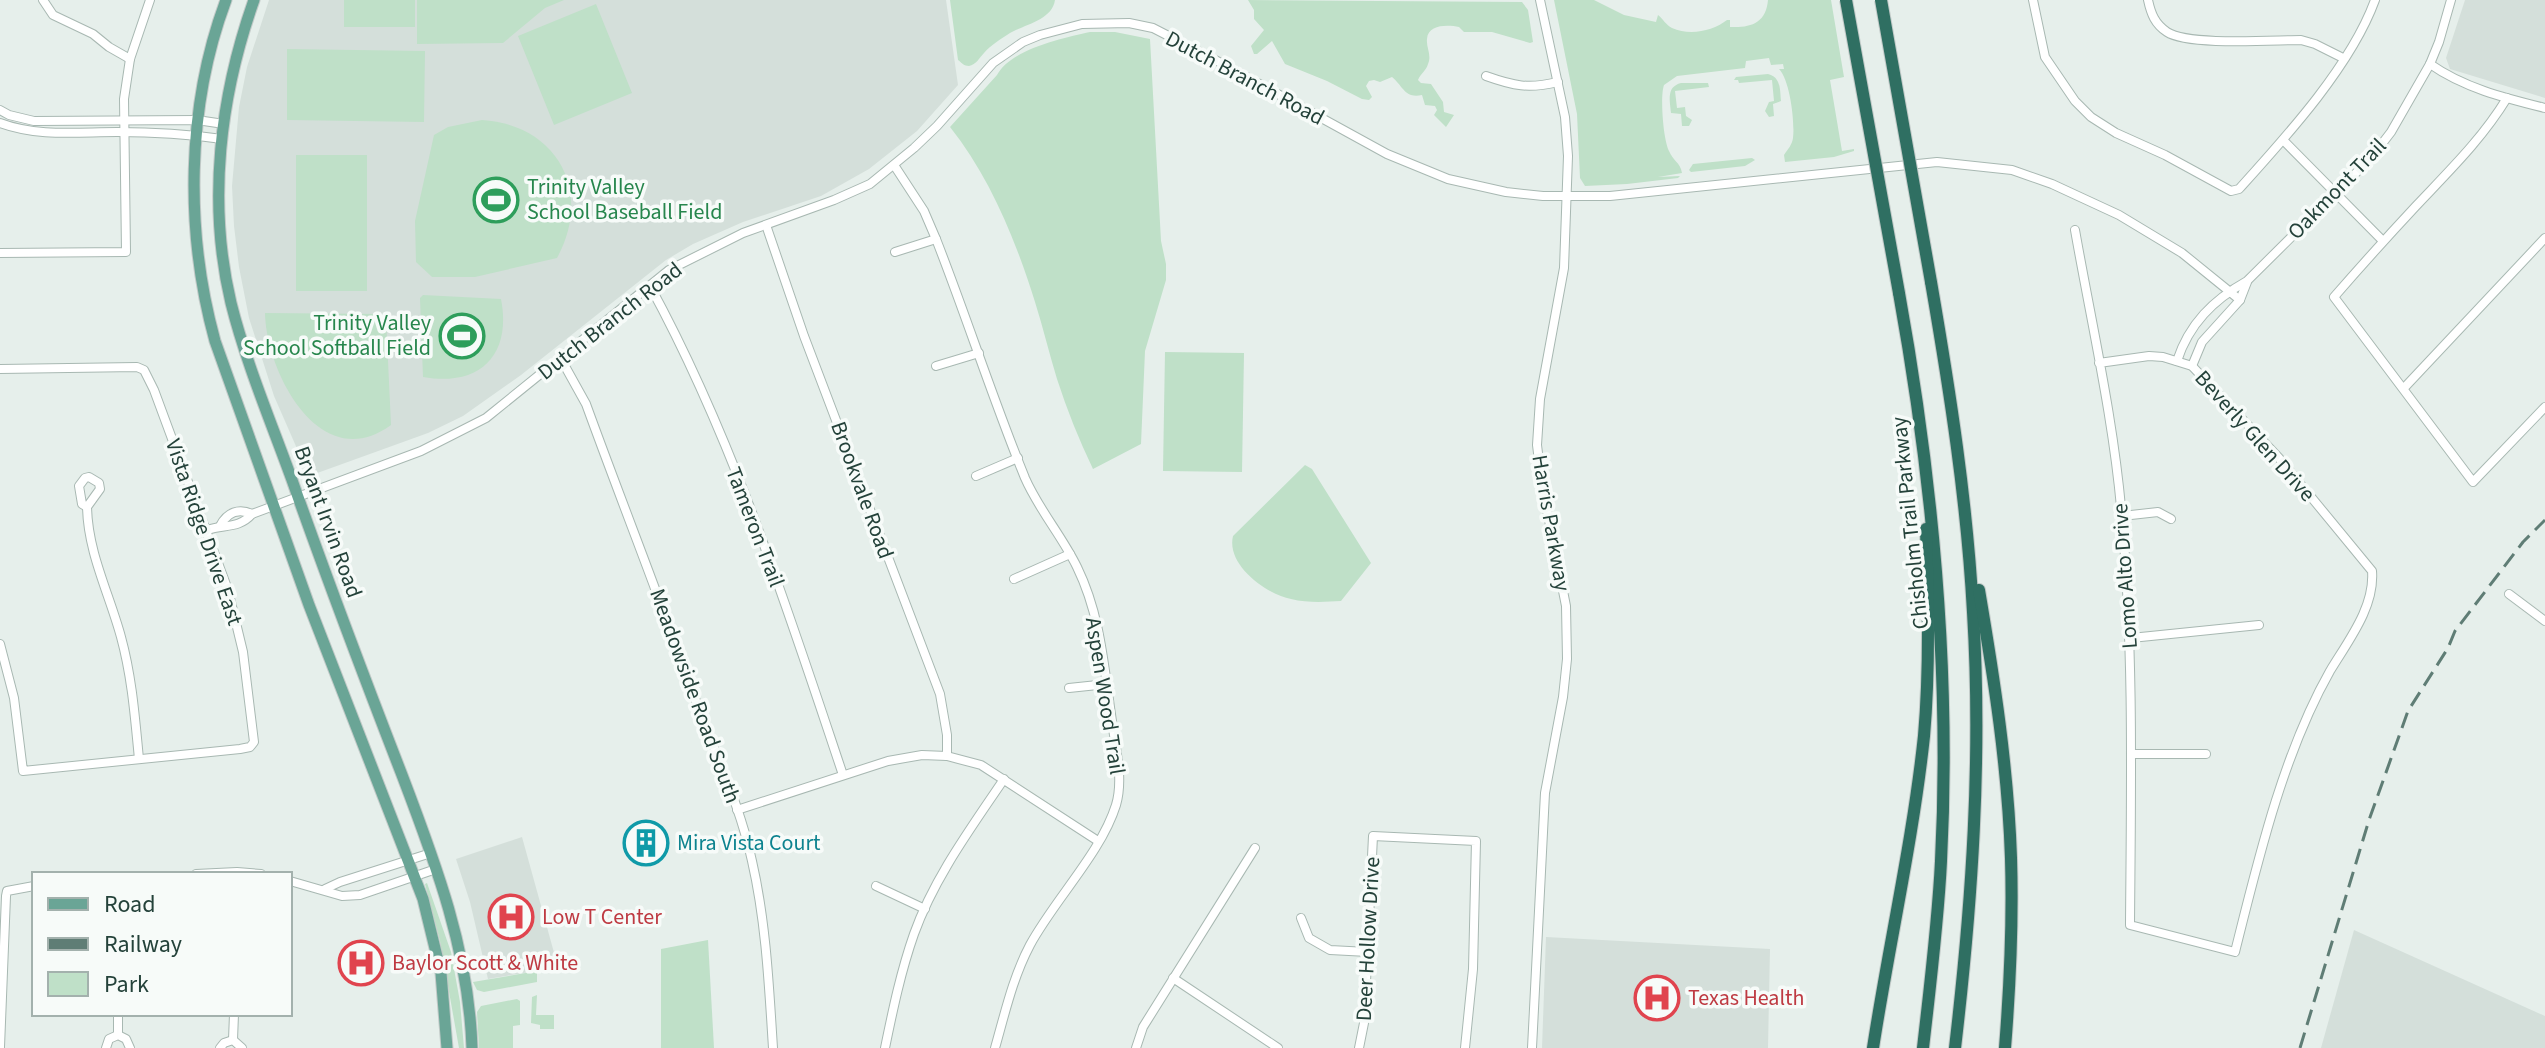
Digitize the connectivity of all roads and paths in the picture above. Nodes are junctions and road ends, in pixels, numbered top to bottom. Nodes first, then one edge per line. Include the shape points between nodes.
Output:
1 (43, 0) edge
2 (150, 0) edge
3 (226, 0) edge
4 (254, 0) edge
5 (1540, 0) edge
6 (1846, 0) edge
7 (1881, 0) edge
8 (2033, 0) edge
9 (2148, 0) edge
10 (2375, 0) edge
11 (2451, 0) edge
12 (2343, 58) junction
13 (130, 59) junction
14 (2430, 64) junction
15 (1486, 76) dead end
16 (1558, 82) junction
17 (2507, 98) junction
18 (2545, 108) edge
19 (0, 110) edge
20 (197, 120) junction
21 (124, 121) junction
22 (0, 123) edge
23 (224, 124) junction
24 (124, 132) junction
25 (197, 136) junction
26 (222, 139) junction
27 (2283, 140) junction
28 (894, 165) junction
29 (2335, 192) junction
30 (1568, 197) junction
31 (766, 225) junction
32 (2075, 230) dead end
33 (2545, 238) edge
34 (936, 239) junction
35 (2383, 241) junction
36 (895, 252) dead end
37 (0, 253) edge
38 (2247, 281) junction
39 (650, 286) junction
40 (2229, 291) junction
41 (2240, 300) junction
42 (979, 353) junction
43 (561, 359) junction
44 (2177, 361) junction
45 (2099, 363) junction
46 (936, 366) dead end
47 (2192, 366) junction
48 (0, 369) edge
49 (2404, 388) junction
50 (2545, 407) edge
51 (1923, 434) junction
52 (1018, 458) junction
53 (976, 476) dead end
54 (297, 496) junction
55 (273, 506) junction
56 (87, 507) dead end
57 (1965, 510) junction
58 (252, 514) junction
59 (2122, 516) junction
60 (2171, 519) dead end
61 (220, 526) junction
62 (207, 530) junction
63 (1070, 554) junction
64 (1014, 579) dead end
65 (2509, 594) dead end
66 (2545, 621) edge
67 (2259, 625) dead end
68 (2131, 638) junction
69 (0, 644) edge
70 (1107, 684) junction
71 (1069, 688) dead end
72 (2132, 754) junction
73 (2206, 754) dead end
74 (947, 756) junction
75 (139, 759) junction
76 (843, 775) junction
77 (1004, 779) junction
78 (737, 810) junction
79 (1098, 841) junction
80 (1255, 848) dead end
81 (431, 853) junction
82 (409, 860) junction
83 (436, 869) junction
84 (362, 876) junction
85 (415, 876) junction
86 (292, 882) edge
87 (32, 886) edge
88 (876, 886) dead end
89 (325, 889) junction
90 (368, 891) junction
91 (925, 909) junction
92 (1301, 918) dead end
93 (2130, 925) joint
94 (1368, 952) junction
95 (1173, 978) junction
96 (118, 1016) edge
97 (234, 1016) edge
98 (118, 1035) junction
99 (233, 1040) junction
100 (1271, 1046) edge
101 (0, 1047) edge
102 (106, 1048) edge
103 (130, 1048) edge
104 (220, 1048) edge
105 (242, 1048) edge
106 (447, 1048) edge
107 (472, 1048) edge
108 (773, 1048) edge
109 (885, 1048) edge
110 (995, 1048) edge
111 (1136, 1048) edge
112 (1359, 1048) edge
113 (1465, 1048) edge
114 (1532, 1048) edge
115 (1873, 1048) edge
116 (1923, 1048) edge
117 (1955, 1048) edge
118 (2005, 1048) edge

1 - 13 street via 53,15
2 - 13 street
3 - 20 main road, Bryant Irvin Road
4 - 23 main road, Bryant Irvin Road via 234,63
5 - 16 street, Harris Parkway
6 - 51 highway, Chisholm Trail Parkway, bridge
7 - 57 highway, bridge
8 - 27 street via 2045,57 2075,101 2116,133 2231,191 2239,189
9 - 12 street via 2157,24 2176,37 2301,40
10 - 12 street
11 - 14 street, Oakmont Trail
12 - 27 street
13 - 21 street
14 - 17 street
14 - 29 street, Oakmont Trail via 2391,132
15 - 16 street via 1515,86
16 - 30 street, Harris Parkway
17 - 18 street
17 - 35 street via 2470,149
19 - 21 street via 34,121
20 - 21 street
20 - 23 street
20 - 25 main road, Bryant Irvin Road
21 - 24 street
22 - 24 street via 24,131
23 - 26 main road, Bryant Irvin Road
24 - 25 street
24 - 37 street via 126,252
25 - 26 street
25 - 55 main road, Bryant Irvin Road via 194,191 206,310
26 - 54 main road, Bryant Irvin Road via 220,229 231,303
27 - 29 street
28 - 30 street, Dutch Branch Road via 993,63 1023,42 1054,29 1129,23 1174,38 1401,160 1448,179
28 - 31 street, Dutch Branch Road via 870,184
28 - 34 street, Aspen Wood Trail
29 - 35 street
29 - 38 street, Oakmont Trail
30 - 40 street, Dutch Branch Road via 1926,162 1990,166 2052,184 2119,215 2182,253
30 - 114 street, Harris Parkway via 1564,268 1538,430 1542,485 1566,606 1567,659 1545,793
31 - 39 street, Dutch Branch Road via 678,264
31 - 74 street, Brookvale Road via 940,694
32 - 45 street, Lomo Alto Drive
33 - 49 street
34 - 36 street
34 - 42 street, Aspen Wood Trail
35 - 49 street via 2334,297
38 - 40 street, Oakmont Trail
38 - 41 street, Oakmont Trail
39 - 43 street, Dutch Branch Road
39 - 76 street, Tameron Trail via 684,349 749,508
40 - 41 street, Dutch Branch Road
40 - 44 street, Oakmont Trail via 2189,331
41 - 47 street, Oakmont Trail via 2202,342
42 - 46 street
42 - 52 street, Aspen Wood Trail
43 - 54 street, Dutch Branch Road via 461,432
43 - 78 street, Meadowside Road South via 586,404
44 - 45 street, Beverly Glen Drive via 2149,356
44 - 47 street, Beverly Glen Drive
45 - 59 street, Lomo Alto Drive
47 - 93 street, Beverly Glen Drive via 2279,458 2372,571 2373,582 2366,609 2326,679 2284,778 2235,952
48 - 62 street, Vista Ridge Drive East via 144,370
49 - 50 street via 2473,482
51 - 115 highway via 1929,632 1924,733
51 - 116 highway, Chisholm Trail Parkway via 1941,621 1944,754 1938,915
52 - 53 street
52 - 63 street, Aspen Wood Trail
54 - 55 street, Dutch Branch Road
54 - 81 main road, Bryant Irvin Road
55 - 58 street, Dutch Branch Road
55 - 82 main road, Bryant Irvin Road
56 - 75 street via 93,553 129,673
57 - 117 highway via 1975,648 1975,816
57 - 118 highway via 1995,685 2009,819 2012,953
58 - 61 street, Dutch Branch Road via 238,525
58 - 61 street, Dutch Branch Road via 233,512
59 - 60 street via 2158,512
59 - 68 street, Lomo Alto Drive
61 - 62 street, Dutch Branch Road
62 - 75 street, Vista Ridge Drive East via 240,639 253,745
63 - 64 street
63 - 70 street, Aspen Wood Trail via 1098,624
65 - 66 street
67 - 68 street
68 - 72 street, Lomo Alto Drive
69 - 75 street via 14,698 23,771
70 - 71 street
70 - 79 street, Aspen Wood Trail via 1119,790
72 - 73 street
72 - 93 street, Lomo Alto Drive
74 - 76 street via 888,761
74 - 77 street via 981,765
76 - 78 street
77 - 79 street
77 - 91 street
78 - 108 street, Meadowside Road South via 762,923
79 - 110 street, Aspen Wood Trail via 1031,944
80 - 95 street
81 - 82 street
81 - 83 main road, Bryant Irvin Road
82 - 84 street
82 - 85 main road, Bryant Irvin Road
83 - 85 street
83 - 107 main road, Bryant Irvin Road via 461,953
84 - 89 street
84 - 90 street
85 - 90 street
85 - 106 main road, Bryant Irvin Road via 439,957
86 - 89 street
87 - 101 street via 7,891 6,896
88 - 91 street
89 - 90 street via 342,896
91 - 109 street via 900,978
92 - 94 street via 1309,938 1330,950
94 - 112 street, Deer Hollow Drive
94 - 113 street, Deer Hollow Drive via 1373,836 1476,841
95 - 100 street
95 - 111 street
96 - 98 street
97 - 99 street
98 - 102 street
98 - 103 street
99 - 104 street
99 - 105 street

